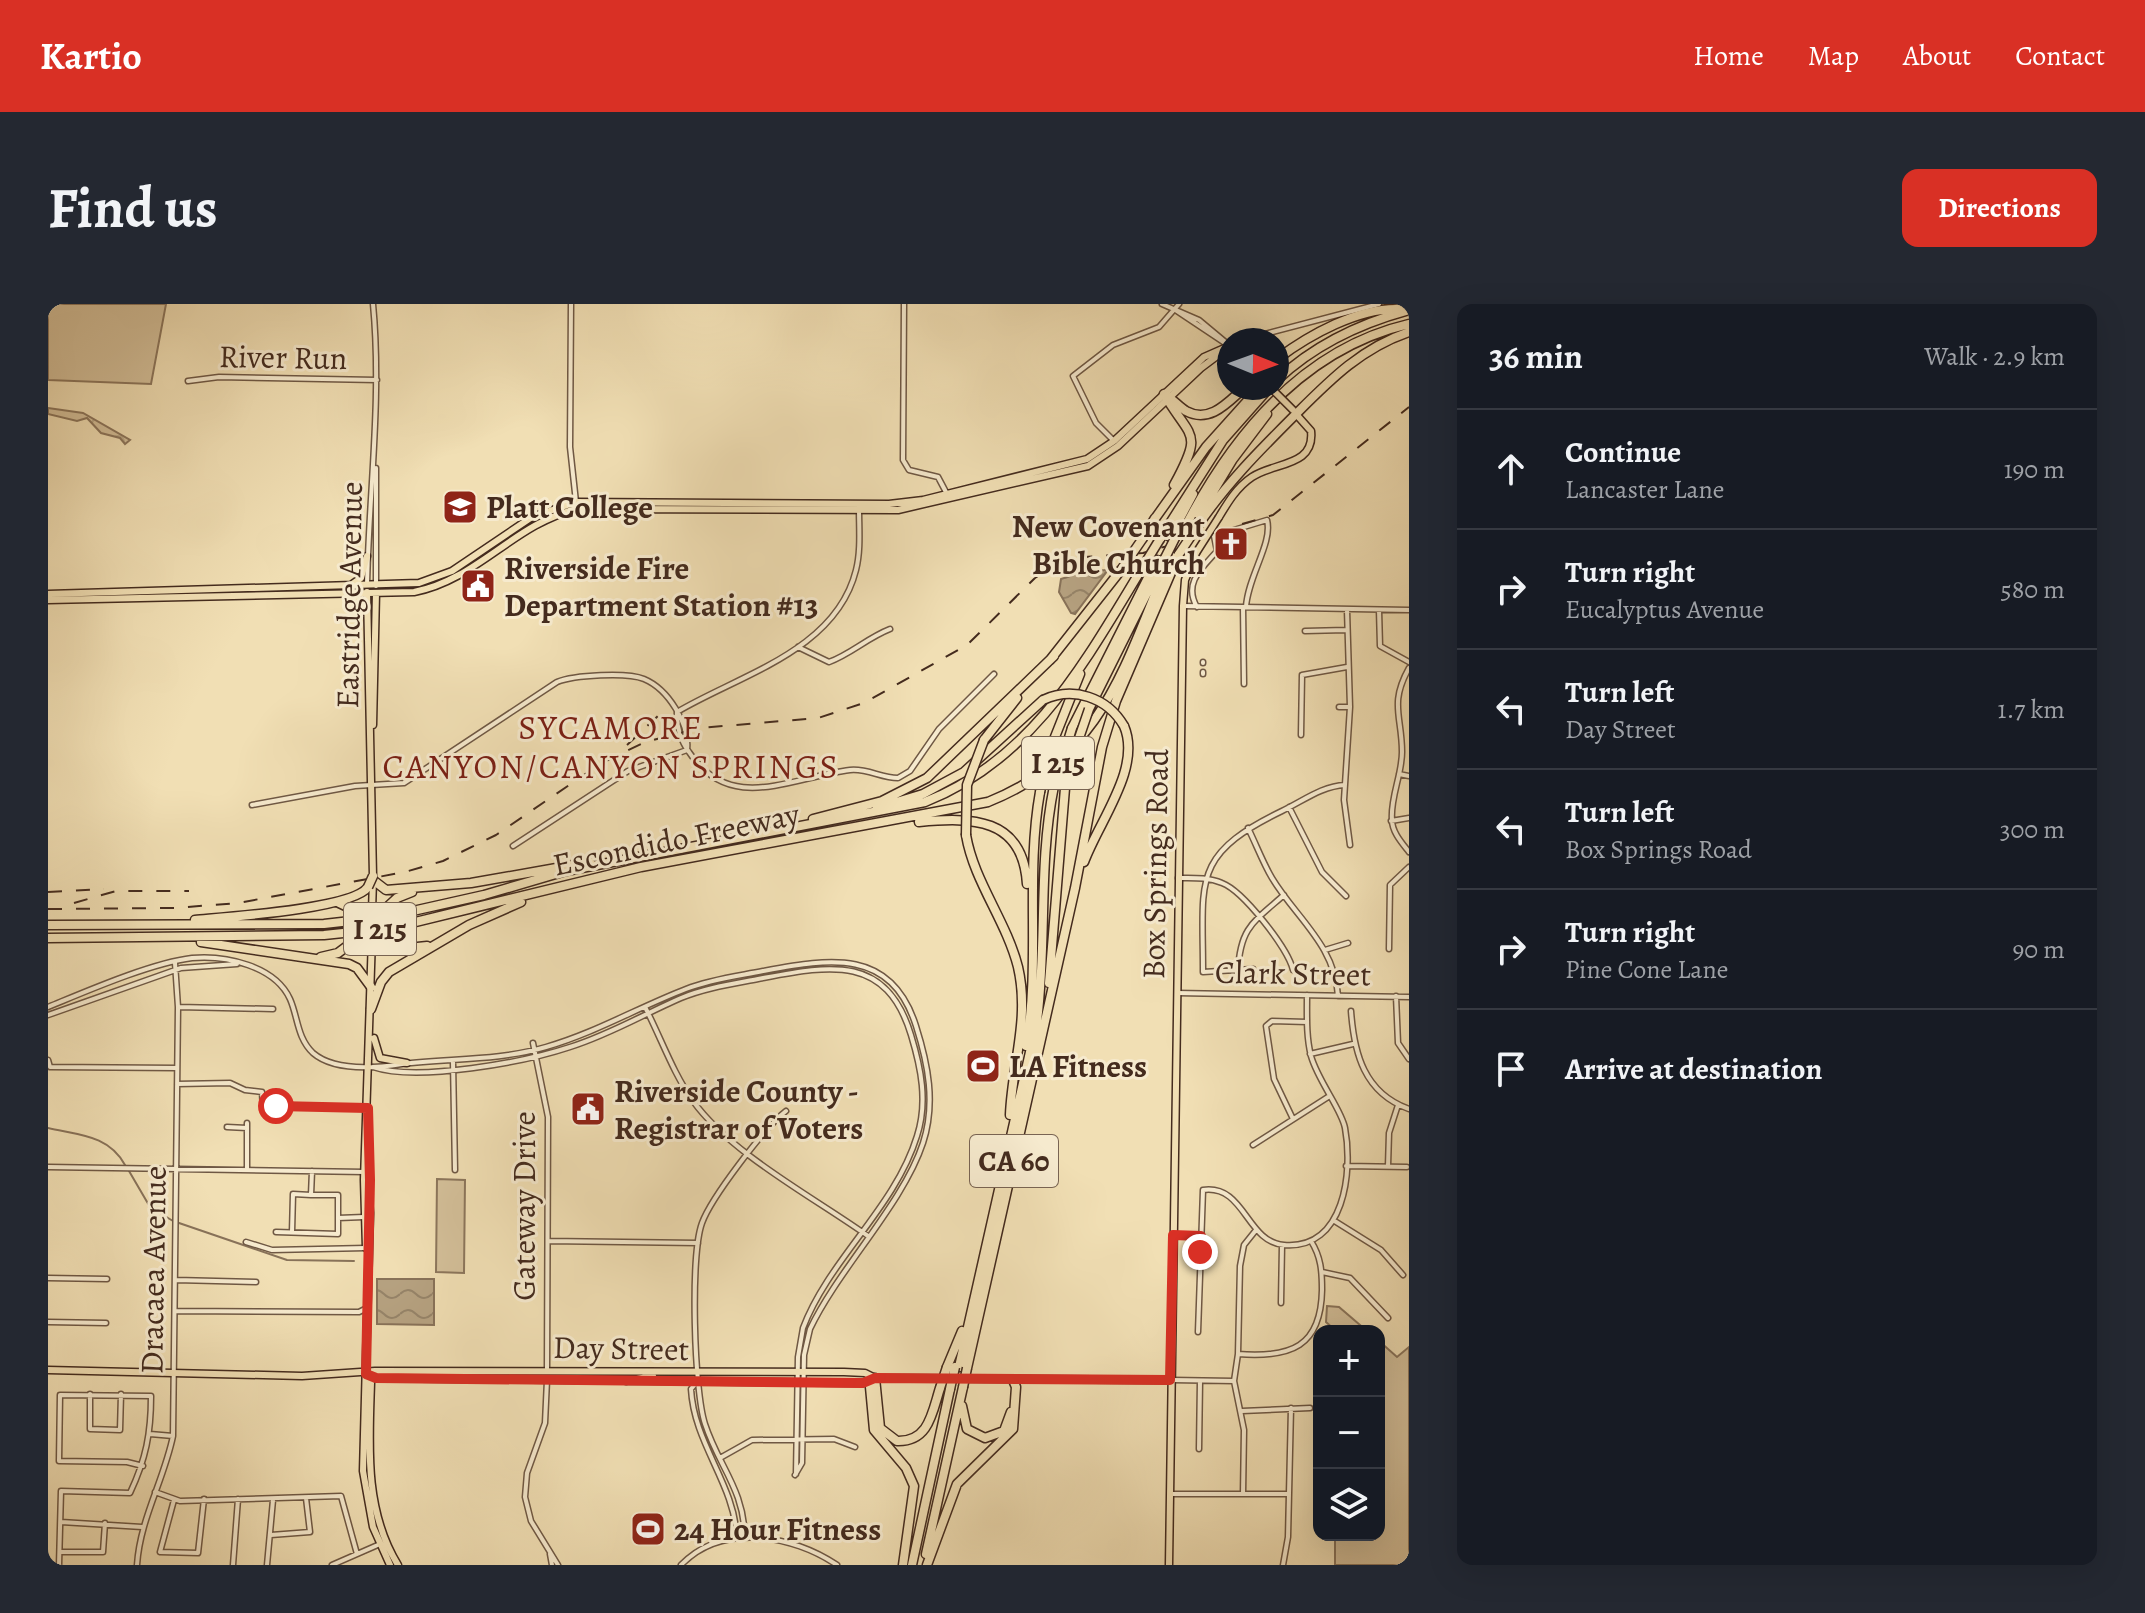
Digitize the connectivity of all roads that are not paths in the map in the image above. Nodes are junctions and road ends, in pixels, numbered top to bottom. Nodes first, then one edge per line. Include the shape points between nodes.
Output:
1 (373, 304) edge
2 (571, 304) edge
3 (904, 304) edge
4 (1162, 304) edge
5 (1379, 304) edge
6 (1176, 306) edge
7 (1409, 310) edge
8 (1409, 324) edge
9 (1288, 328) edge
10 (1409, 332) edge
11 (1217, 337) edge
12 (1289, 351) edge
13 (1217, 356) edge
14 (1289, 370) edge
15 (1305, 374) junction
16 (377, 380) junction
17 (188, 381) dead end
18 (1167, 397) junction
19 (1230, 400) edge
20 (1248, 400) edge
21 (1258, 400) edge
22 (1282, 400) edge
23 (1295, 412) junction
24 (1114, 441) junction
25 (375, 462) junction
26 (947, 496) junction
27 (577, 505) junction
28 (859, 506) junction
29 (1154, 520) junction
30 (1180, 533) junction
31 (489, 547) junction
32 (367, 556) junction
33 (1168, 557) junction
34 (481, 561) junction
35 (348, 586) junction
36 (367, 590) junction
37 (376, 590) junction
38 (48, 594) edge
39 (48, 600) edge
40 (1183, 606) junction
41 (1197, 607) junction
42 (1245, 607) junction
43 (1347, 610) junction
44 (1379, 610) junction
45 (1409, 610) edge
46 (890, 629) dead end
47 (1346, 630) junction
48 (1305, 631) dead end
49 (798, 647) junction
50 (1090, 655) junction
51 (1054, 656) junction
52 (1409, 665) edge
53 (1347, 667) junction
54 (994, 674) dead end
55 (1244, 684) dead end
56 (1339, 707) dead end
57 (1350, 707) junction
58 (677, 712) junction
59 (372, 729) junction
60 (1301, 735) dead end
61 (687, 750) junction
62 (1399, 774) junction
63 (1409, 776) edge
64 (372, 785) junction
65 (1345, 785) junction
66 (252, 805) dead end
67 (1289, 807) junction
68 (1409, 818) edge
69 (1391, 821) junction
70 (818, 823) junction
71 (1248, 828) junction
72 (834, 831) junction
73 (707, 843) junction
74 (1350, 845) dead end
75 (513, 846) dead end
76 (1409, 852) edge
77 (603, 864) junction
78 (1409, 867) edge
79 (1178, 878) junction
80 (1204, 879) junction
81 (373, 881) junction
82 (580, 881) junction
83 (428, 888) junction
84 (1075, 888) junction
85 (1284, 895) junction
86 (1346, 896) dead end
87 (336, 902) junction
88 (1258, 918) junction
89 (130, 924) junction
90 (372, 924) junction
91 (1033, 924) junction
92 (48, 925) edge
93 (174, 937) junction
94 (48, 938) edge
95 (443, 939) junction
96 (1348, 943) dead end
97 (1389, 949) dead end
98 (1325, 950) junction
99 (316, 958) junction
100 (175, 963) junction
101 (237, 964) junction
102 (1253, 969) dead end
103 (177, 970) junction
104 (1293, 970) dead end
105 (1238, 971) junction
106 (371, 987) junction
107 (1177, 993) junction
108 (1307, 995) junction
109 (1338, 996) junction
110 (1396, 996) junction
111 (1409, 997) edge
112 (48, 1007) edge
113 (178, 1007) junction
114 (645, 1007) junction
115 (273, 1009) dead end
116 (1351, 1011) dead end
117 (371, 1014) junction
118 (649, 1014) junction
119 (48, 1015) edge
120 (1045, 1020) junction
121 (1307, 1022) junction
122 (533, 1043) dead end
123 (1353, 1044) junction
124 (535, 1050) junction
125 (1310, 1054) junction
126 (537, 1057) junction
127 (1409, 1059) edge
128 (48, 1060) edge
129 (453, 1062) junction
130 (407, 1063) junction
131 (371, 1066) junction
132 (177, 1068) junction
133 (454, 1069) junction
134 (177, 1084) junction
135 (1328, 1097) junction
136 (1398, 1105) junction
137 (276, 1106) dead end
138 (368, 1108) junction
139 (1409, 1109) edge
140 (263, 1110) dead end
141 (786, 1111) dead end
142 (1010, 1115) junction
143 (1293, 1119) junction
144 (227, 1128) dead end
145 (1253, 1145) dead end
146 (750, 1153) junction
147 (1346, 1166) junction
148 (1388, 1166) junction
149 (48, 1167) edge
150 (1407, 1167) edge
151 (176, 1169) junction
152 (247, 1170) junction
153 (455, 1170) dead end
154 (312, 1171) junction
155 (367, 1172) junction
156 (311, 1195) junction
157 (364, 1217) junction
158 (338, 1218) junction
159 (1333, 1220) junction
160 (1256, 1230) junction
161 (276, 1232) dead end
162 (292, 1232) junction
163 (862, 1232) junction
164 (1173, 1235) junction
165 (868, 1236) junction
166 (1201, 1236) junction
167 (547, 1241) junction
168 (1311, 1241) junction
169 (246, 1242) dead end
170 (698, 1243) junction
171 (1282, 1245) junction
172 (366, 1248) junction
173 (1322, 1272) junction
174 (1403, 1275) dead end
175 (48, 1278) edge
176 (107, 1279) dead end
177 (176, 1280) junction
178 (256, 1282) dead end
179 (1281, 1303) dead end
180 (367, 1308) junction
181 (175, 1311) junction
182 (1388, 1318) dead end
183 (48, 1322) edge
184 (106, 1323) dead end
185 (1198, 1332) dead end
186 (1238, 1354) junction
187 (957, 1367) junction
188 (48, 1370) edge
189 (425, 1371) junction
190 (455, 1371) junction
191 (507, 1371) junction
192 (547, 1372) junction
193 (174, 1373) junction
194 (664, 1373) junction
195 (696, 1373) junction
196 (801, 1373) junction
197 (366, 1374) junction
198 (404, 1378) junction
199 (875, 1378) junction
200 (431, 1379) junction
201 (485, 1379) junction
202 (547, 1380) junction
203 (1013, 1380) junction
204 (1170, 1380) junction
205 (1200, 1381) junction
206 (1234, 1381) junction
207 (626, 1382) junction
208 (696, 1383) junction
209 (801, 1383) junction
210 (953, 1390) junction
211 (90, 1394) junction
212 (121, 1394) junction
213 (1291, 1408) junction
214 (1310, 1408) dead end
215 (1242, 1411) junction
216 (150, 1434) junction
217 (173, 1436) junction
218 (799, 1439) junction
219 (366, 1441) junction
220 (855, 1447) dead end
221 (1199, 1449) dead end
222 (721, 1457) junction
223 (713, 1463) junction
224 (143, 1466) junction
225 (155, 1492) junction
226 (1170, 1494) junction
227 (1243, 1494) junction
228 (1289, 1494) junction
229 (306, 1498) junction
230 (204, 1499) junction
231 (238, 1499) junction
232 (174, 1500) junction
233 (273, 1500) junction
234 (60, 1522) junction
235 (105, 1523) junction
236 (142, 1527) junction
237 (271, 1535) junction
238 (745, 1538) junction
239 (737, 1539) junction
240 (382, 1542) junction
241 (60, 1552) junction
242 (357, 1554) junction
243 (550, 1554) junction
244 (59, 1565) edge
245 (137, 1565) edge
246 (233, 1565) edge
247 (267, 1565) edge
248 (332, 1565) edge
249 (390, 1565) edge
250 (398, 1565) edge
251 (552, 1565) edge
252 (558, 1565) edge
253 (681, 1565) edge
254 (837, 1565) edge
255 (903, 1565) edge
256 (912, 1565) edge
257 (925, 1565) edge
258 (1169, 1565) edge
259 (1283, 1565) edge

1 - 16 street, Eastridge Avenue
2 - 27 street via 570,447
3 - 26 street via 903,460 909,470 938,477
4 - 6 street
5 - 9 street
6 - 11 street
6 - 24 street via 1163,323 1113,345 1073,376 1096,423
7 - 12 highway via 1389,309 1352,319
7 - 14 highway via 1365,323
8 - 15 highway, Escondido Freeway / I 215 via 1360,341
10 - 23 highway via 1355,359
13 - 18 main road
15 - 30 highway, Escondido Freeway / I 215 via 1229,452
15 - 30 highway via 1235,440
16 - 17 street, River Run
16 - 25 street, Eastridge Avenue
18 - 19 highway via 1205,415
18 - 24 main road
18 - 26 main road via 1118,446 1088,466
18 - 29 highway via 1186,423 1191,445
20 - 29 highway via 1206,447
21 - 30 highway, Escondido Freeway / I 215 via 1206,463
22 - 23 main road, bridge
23 - 30 highway
23 - 40 main road, Box Springs Road, bridge via 1311,431 1306,454 1251,477 1233,494 1196,553 1185,580
24 - 26 main road via 1072,464
25 - 32 street, Eastridge Avenue
25 - 37 street, Eastridge Avenue
26 - 28 main road
27 - 28 main road
27 - 31 main road via 532,517
27 - 34 main road via 529,526
28 - 49 street via 858,556 851,585
29 - 51 highway, bridge
30 - 33 highway, Escondido Freeway / I 215, bridge
30 - 33 highway, bridge
30 - 33 highway, bridge
30 - 50 highway, Escondido Freeway / I 215, bridge via 1144,565
31 - 34 main road
31 - 37 main road via 433,579
32 - 35 main road via 361,578
32 - 36 street, Eastridge Avenue
33 - 72 highway, Escondido Freeway / I 215 via 1109,698 1054,767 988,802
33 - 84 highway, CA 60 via 1110,721
33 - 120 highway, bridge via 1089,709 1066,776
33 - 187 highway, bridge via 1072,728 1054,786 1042,860 1037,1021
34 - 37 main road via 425,590
35 - 36 main road
35 - 38 main road
36 - 37 main road
36 - 39 main road
36 - 59 main road, Eastridge Avenue
37 - 59 main road, Eastridge Avenue
40 - 41 street
40 - 79 main road, Box Springs Road
41 - 42 street
41 - 42 street via 1191,585 1217,551 1214,536 1267,520 1270,533 1248,583
42 - 43 street
42 - 55 street
43 - 44 street
43 - 47 street
44 - 45 street
44 - 52 street via 1380,646
46 - 49 street via 829,662
47 - 48 street
47 - 53 street
49 - 58 street
50 - 70 highway, Escondido Freeway / I 215 via 1037,726 973,779 912,806
50 - 91 highway, CA 60, bridge via 1065,708 1040,792
51 - 73 highway via 914,786 882,801
51 - 142 highway, bridge via 984,740 967,785 966,835 975,869 1010,943 1021,984 1022,1034
52 - 62 street via 1395,711 1402,751
53 - 57 street
53 - 60 street via 1302,675
54 - 61 street via 939,729 910,771 898,778 854,770 735,788 708,778
56 - 57 street
57 - 65 street
58 - 61 street
58 - 64 street via 646,680 570,677 416,778 398,785
59 - 64 main road, Eastridge Avenue
61 - 75 street via 618,777
62 - 63 street
62 - 69 street
64 - 66 street
64 - 81 main road, Eastridge Avenue
65 - 67 street
65 - 74 street
67 - 71 street
67 - 86 street via 1322,872
68 - 69 street
69 - 76 street
70 - 73 highway, Escondido Freeway / I 215
70 - 84 highway, bridge via 898,803 951,780 985,756 1043,700 1067,693 1091,697 1109,707 1124,726 1130,748 1127,769
71 - 80 street via 1221,850
71 - 85 street
72 - 82 highway, Escondido Freeway / I 215
72 - 91 highway via 960,819 992,825 1021,856
73 - 77 highway, Escondido Freeway / I 215
77 - 83 highway via 587,862
77 - 89 highway, Escondido Freeway / I 215 via 386,917 324,924
78 - 97 street via 1390,885
79 - 80 street
79 - 107 main road, Box Springs Road
80 - 88 street via 1234,890
80 - 105 street via 1203,972
81 - 83 highway via 386,890
81 - 87 highway via 358,897
81 - 90 main road, Eastridge Avenue, bridge
82 - 93 highway, Escondido Freeway / I 215 via 391,928 324,935
82 - 95 highway via 508,907
83 - 90 highway, bridge via 397,898
84 - 120 highway, CA 60
85 - 88 street
85 - 98 street
87 - 89 highway via 268,914
87 - 90 highway, bridge
88 - 104 street via 1284,948
88 - 105 street via 1239,945
89 - 92 highway, Escondido Freeway / I 215
90 - 95 highway, bridge via 408,948
90 - 99 highway, bridge via 338,953
90 - 106 main road, Eastridge Avenue, bridge
91 - 142 highway, CA 60 via 1031,1020
93 - 94 highway, Escondido Freeway / I 215
93 - 99 highway
95 - 117 highway via 386,975
96 - 98 street
98 - 109 street
99 - 106 highway via 357,968
100 - 101 street via 199,958
100 - 103 street, Dracaea Avenue
100 - 112 street
101 - 103 street
101 - 131 street via 260,970 280,984 291,1000 300,1034 315,1055 335,1064
102 - 105 street
103 - 113 street, Dracaea Avenue
103 - 119 street
106 - 117 main road, Eastridge Avenue
107 - 108 street, Clark Street
107 - 164 main road, Box Springs Road
108 - 109 street, Clark Street
108 - 121 street
109 - 110 street, Clark Street
110 - 111 street, Clark Street
110 - 127 street via 1398,1043
113 - 115 street
113 - 132 street, Dracaea Avenue
114 - 118 street
114 - 124 street
114 - 165 street via 706,982 824,961 869,968 898,990 912,1012 925,1056 930,1113 916,1161
116 - 123 street
117 - 130 main road via 380,1058
117 - 131 main road
118 - 126 street
118 - 146 street via 692,1100
118 - 163 street via 702,991 824,968 862,973 893,995 918,1058 923,1104 907,1163
120 - 187 highway, CA 60
121 - 125 street
121 - 143 street via 1272,1021 1266,1026 1274,1079
122 - 124 street, Gateway Drive
123 - 125 street
123 - 136 street via 1371,1082
124 - 126 street, Gateway Drive
124 - 129 street
125 - 135 street
126 - 133 street
126 - 167 street, Gateway Drive via 548,1117
128 - 132 street via 50,1067
129 - 130 street
129 - 133 street
130 - 131 street
131 - 133 street
131 - 138 main road
132 - 134 street, Dracaea Avenue
133 - 153 street
134 - 140 street via 230,1083 262,1092
134 - 151 street, Dracaea Avenue
135 - 143 street
135 - 147 street via 1345,1128
136 - 139 street
136 - 148 street via 1389,1133
137 - 138 street
138 - 155 main road
141 - 146 street
142 - 187 highway, CA 60
143 - 145 street
144 - 152 street via 247,1125
146 - 163 street
146 - 170 street via 710,1206
147 - 148 street
147 - 159 street via 1344,1198
148 - 150 street
149 - 151 street
151 - 152 street
151 - 177 street, Dracaea Avenue
152 - 154 street
154 - 155 street
154 - 156 street
155 - 157 main road
155 - 172 main road
156 - 158 street via 338,1195
156 - 162 street via 293,1194
157 - 158 street
157 - 172 main road
158 - 162 street via 338,1234
159 - 168 street
159 - 174 street via 1381,1250
160 - 166 street via 1229,1195 1212,1189 1203,1190
160 - 171 street
160 - 186 street via 1241,1254
161 - 162 street
163 - 165 street
163 - 196 street via 805,1323 798,1350
164 - 166 street
164 - 204 main road, Box Springs Road
165 - 196 street via 810,1329
166 - 185 street
167 - 170 street
167 - 192 street, Gateway Drive
168 - 171 street
168 - 173 street
169 - 172 street via 272,1250
170 - 195 street
171 - 179 street
172 - 180 main road
173 - 182 street via 1350,1278
173 - 186 street via 1321,1316 1306,1341 1276,1355
175 - 176 street
177 - 178 street
177 - 181 street, Dracaea Avenue
180 - 181 street
180 - 197 main road
181 - 193 street, Dracaea Avenue
183 - 184 street
186 - 206 street
187 - 210 highway, CA 60, bridge
187 - 210 highway, bridge
188 - 193 main road, Day Street
189 - 190 main road, Day Street
189 - 197 main road, Day Street
189 - 198 main road
190 - 191 main road, Day Street
190 - 200 main road
191 - 192 main road, Day Street
191 - 201 main road
192 - 194 main road, Day Street
192 - 202 street, Gateway Drive
193 - 197 main road, Day Street
193 - 217 street, Dracaea Avenue
194 - 195 main road, Day Street
194 - 207 main road
195 - 196 main road, Day Street
195 - 208 street
196 - 199 main road, Day Street via 865,1373
196 - 209 street
197 - 198 main road, Day Street
197 - 219 main road
197 - 219 main road via 371,1383
198 - 200 main road, Day Street
199 - 203 main road, Day Street
199 - 209 main road, Day Street via 863,1383
199 - 210 highway via 880,1428 897,1441 913,1440 925,1431
199 - 255 highway via 870,1387 874,1430 914,1486
200 - 201 main road, Day Street
201 - 202 main road, Day Street
202 - 207 main road, Day Street
202 - 243 street, Gateway Drive via 545,1423 527,1473 525,1497 531,1521
203 - 204 main road, Day Street
203 - 210 highway via 1010,1421 1001,1434 990,1438 974,1435 965,1426
203 - 257 highway via 1013,1429 957,1484
204 - 205 street, Day Street
204 - 226 main road, Box Springs Road
205 - 206 street, Day Street
205 - 221 street
206 - 215 street
207 - 208 main road, Day Street
208 - 209 main road, Day Street
208 - 222 street via 704,1421
208 - 223 street via 691,1389 694,1419
209 - 218 street
210 - 256 highway, CA 60
210 - 257 highway, CA 60
211 - 212 street
211 - 212 street via 90,1429 120,1430
211 - 224 street via 60,1395 59,1461
212 - 216 street via 151,1396
213 - 214 street
213 - 215 street
213 - 228 street
215 - 227 street
216 - 217 street
216 - 224 street
217 - 225 street, Dracaea Avenue
218 - 218 street via 795,1475 802,1463
218 - 220 street via 834,1439
218 - 222 street via 752,1440
219 - 240 main road
219 - 240 main road via 367,1504
222 - 223 street
222 - 238 street via 739,1494
223 - 239 street via 732,1501
224 - 234 street via 130,1493 61,1491
225 - 232 street
225 - 236 street, Dracaea Avenue
226 - 227 street
226 - 258 main road, Box Springs Road
227 - 228 street
228 - 259 street
229 - 233 street
229 - 237 street via 310,1532
229 - 242 street via 341,1496
230 - 231 street
230 - 232 street
230 - 232 street via 198,1553 160,1552
231 - 233 street
231 - 246 street
233 - 237 street
234 - 235 street
234 - 241 street
235 - 236 street
235 - 241 street via 103,1552
236 - 245 street, Dracaea Avenue
237 - 247 street
238 - 239 street
238 - 254 street via 788,1542
239 - 253 street via 709,1545
240 - 242 street
240 - 249 main road
240 - 250 main road
241 - 244 street
242 - 248 street
243 - 251 street, Gateway Drive
243 - 252 street, Gateway Drive

